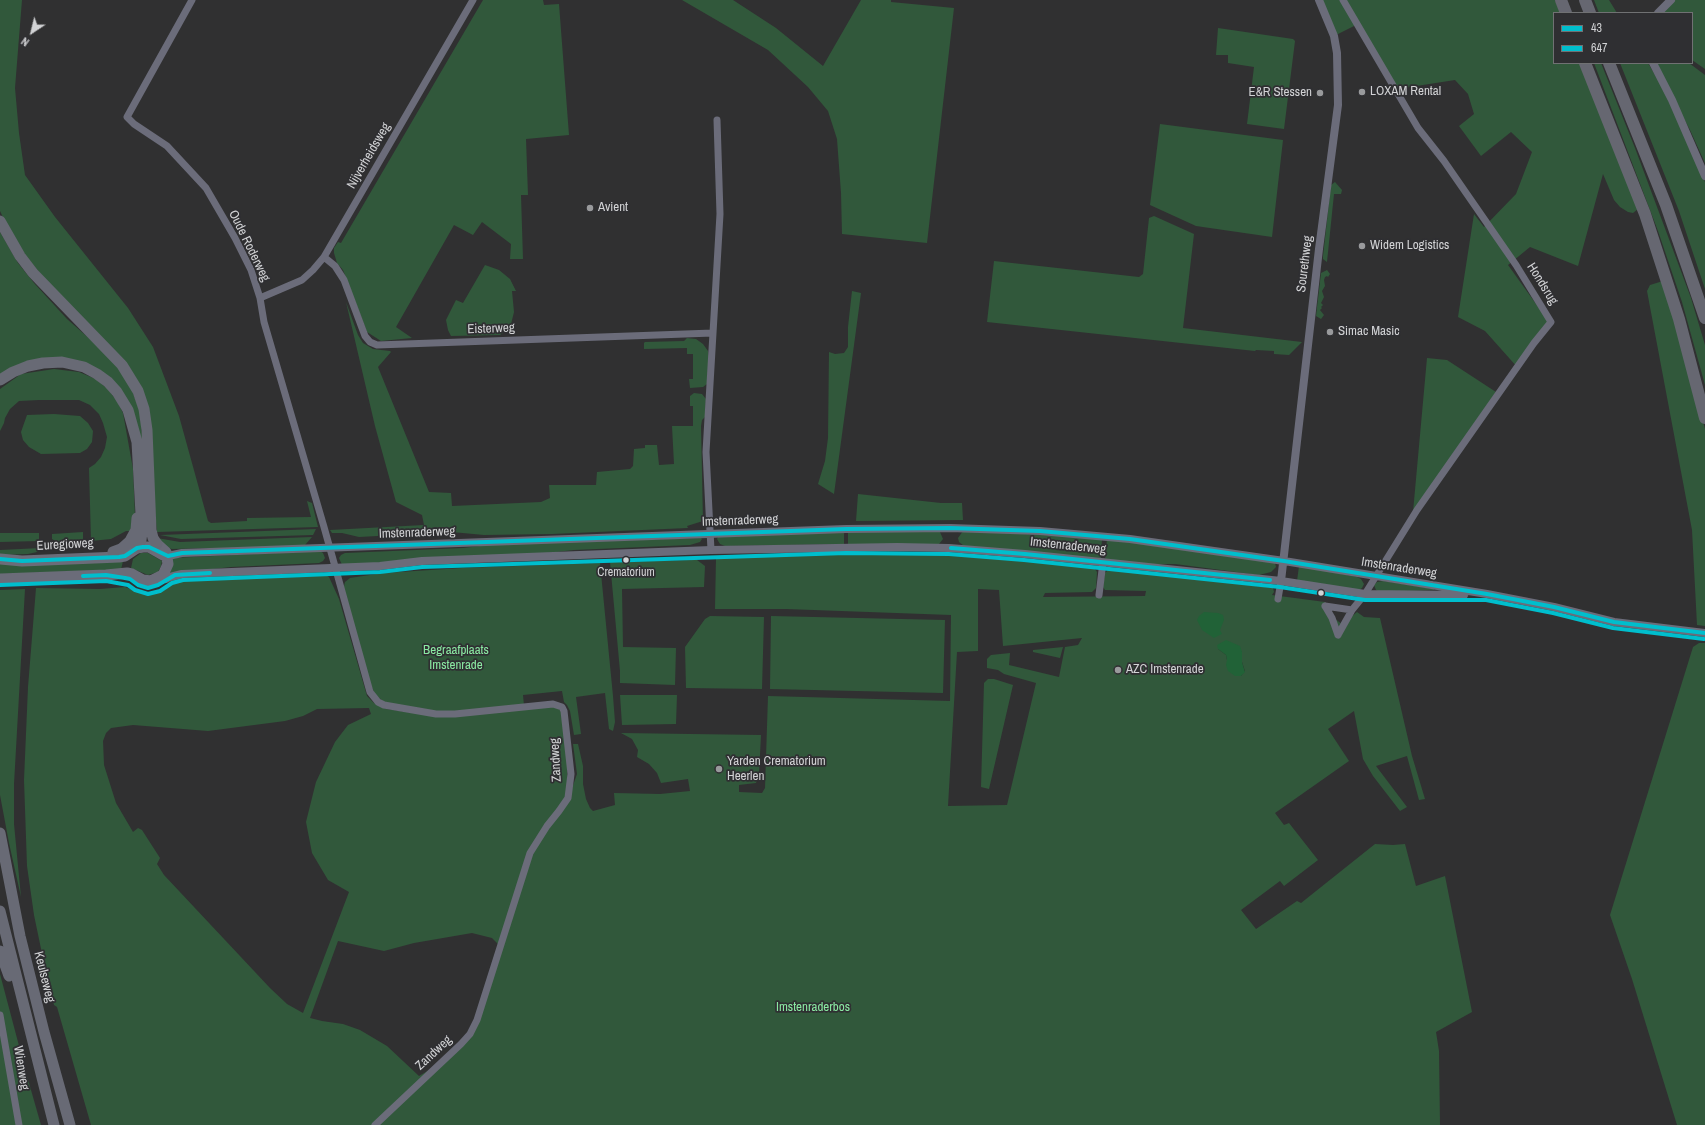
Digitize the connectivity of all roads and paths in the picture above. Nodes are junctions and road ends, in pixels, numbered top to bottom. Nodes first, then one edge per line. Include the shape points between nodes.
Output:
1 (192, 0) edge
2 (473, 0) edge
3 (1320, 0) edge
4 (1343, 0) edge
5 (1561, 0) edge
6 (1585, 0) edge
7 (1671, 0) edge
8 (1566, 12) edge
9 (1590, 12) edge
10 (1659, 12) edge
11 (1585, 64) edge
12 (1609, 64) edge
13 (1654, 64) edge
14 (717, 120) dead end
15 (1705, 176) edge
16 (0, 221) edge
17 (324, 257) junction
18 (260, 298) junction
19 (1705, 318) edge
20 (713, 333) junction
21 (0, 380) edge
22 (1705, 418) edge
23 (141, 507) junction
24 (711, 534) junction
25 (329, 548) junction
26 (134, 550) junction
27 (163, 550) junction
28 (711, 550) junction
29 (112, 552) joint
30 (2, 559) edge
31 (1284, 561) junction
32 (1103, 562) junction
33 (335, 568) junction
34 (129, 576) junction
35 (1375, 577) junction
36 (0, 579) edge
37 (166, 579) joint
38 (1281, 581) junction
39 (1099, 594) dead end
40 (1365, 594) junction
41 (1487, 594) junction
42 (1278, 599) dead end
43 (1352, 610) junction
44 (1701, 633) edge
45 (0, 833) edge
46 (0, 911) edge
47 (0, 951) edge
48 (0, 1016) edge
49 (32, 1040) junction
50 (19, 1125) edge
51 (54, 1125) edge
52 (70, 1125) edge
53 (375, 1125) edge

1 - 18 street, Oude Roderweg via 127,117 167,146 206,188 235,238
2 - 17 street, Nijverheidsweg
3 - 31 street, Sourethweg via 1334,36 1337,53 1338,105
4 - 35 street, Hondsrug via 1418,128 1516,265 1551,322 1418,510
5 - 8 highway
6 - 9 highway
7 - 10 street
11 - 22 highway via 1645,214 1679,319
12 - 19 highway via 1666,205
13 - 15 street
14 - 20 street via 720,214
16 - 27 highway via 33,273 122,366 138,391 148,430 151,530 153,538
17 - 18 street, Nijverheidsweg via 302,280
17 - 20 street, Eisterweg via 335,266 344,280 365,336 377,345
18 - 25 street, Oude Roderweg via 264,322
20 - 24 street via 706,452
21 - 23 highway via 20,368 49,362 84,367 103,378 117,392 132,420 137,442
23 - 26 highway via 142,536
23 - 29 highway via 137,515 136,530 130,541 121,549
24 - 25 street, Imstenraderweg
24 - 28 street
24 - 31 street, Imstenraderweg via 846,529 1040,530 1130,539
25 - 27 street, Imstenraderweg via 182,554
25 - 33 street, Oude Roderweg
26 - 27 main road via 149,547 159,553
26 - 30 main road, Euregioweg via 119,557 22,561
26 - 34 main road via 126,560
27 - 34 main road via 167,568 156,580 143,580 132,574
28 - 32 street, Imstenraderweg via 950,548
28 - 33 street, Imstenraderweg via 422,561
29 - 30 main road
31 - 35 street, Imstenraderweg
31 - 38 street, Sourethweg
32 - 38 street, Imstenraderweg
32 - 39 street
33 - 37 street, Imstenraderweg via 182,574
33 - 53 street, Zandweg via 370,692 378,702 445,715 558,705 564,711 571,774 566,802 540,836 526,863 474,1028 461,1044
34 - 36 main road
34 - 37 main road via 138,585 148,588 158,586
35 - 40 street
35 - 41 street, Imstenraderweg
38 - 40 street, Imstenraderweg
38 - 42 street
40 - 41 street, Imstenraderweg
40 - 43 street
41 - 44 street, Imstenraderweg via 1614,622
43 - 43 street via 1325,606 1338,635
45 - 52 highway, Keulseweg via 20,936
46 - 49 highway
47 - 49 highway
48 - 50 street, Wienweg
49 - 51 highway

